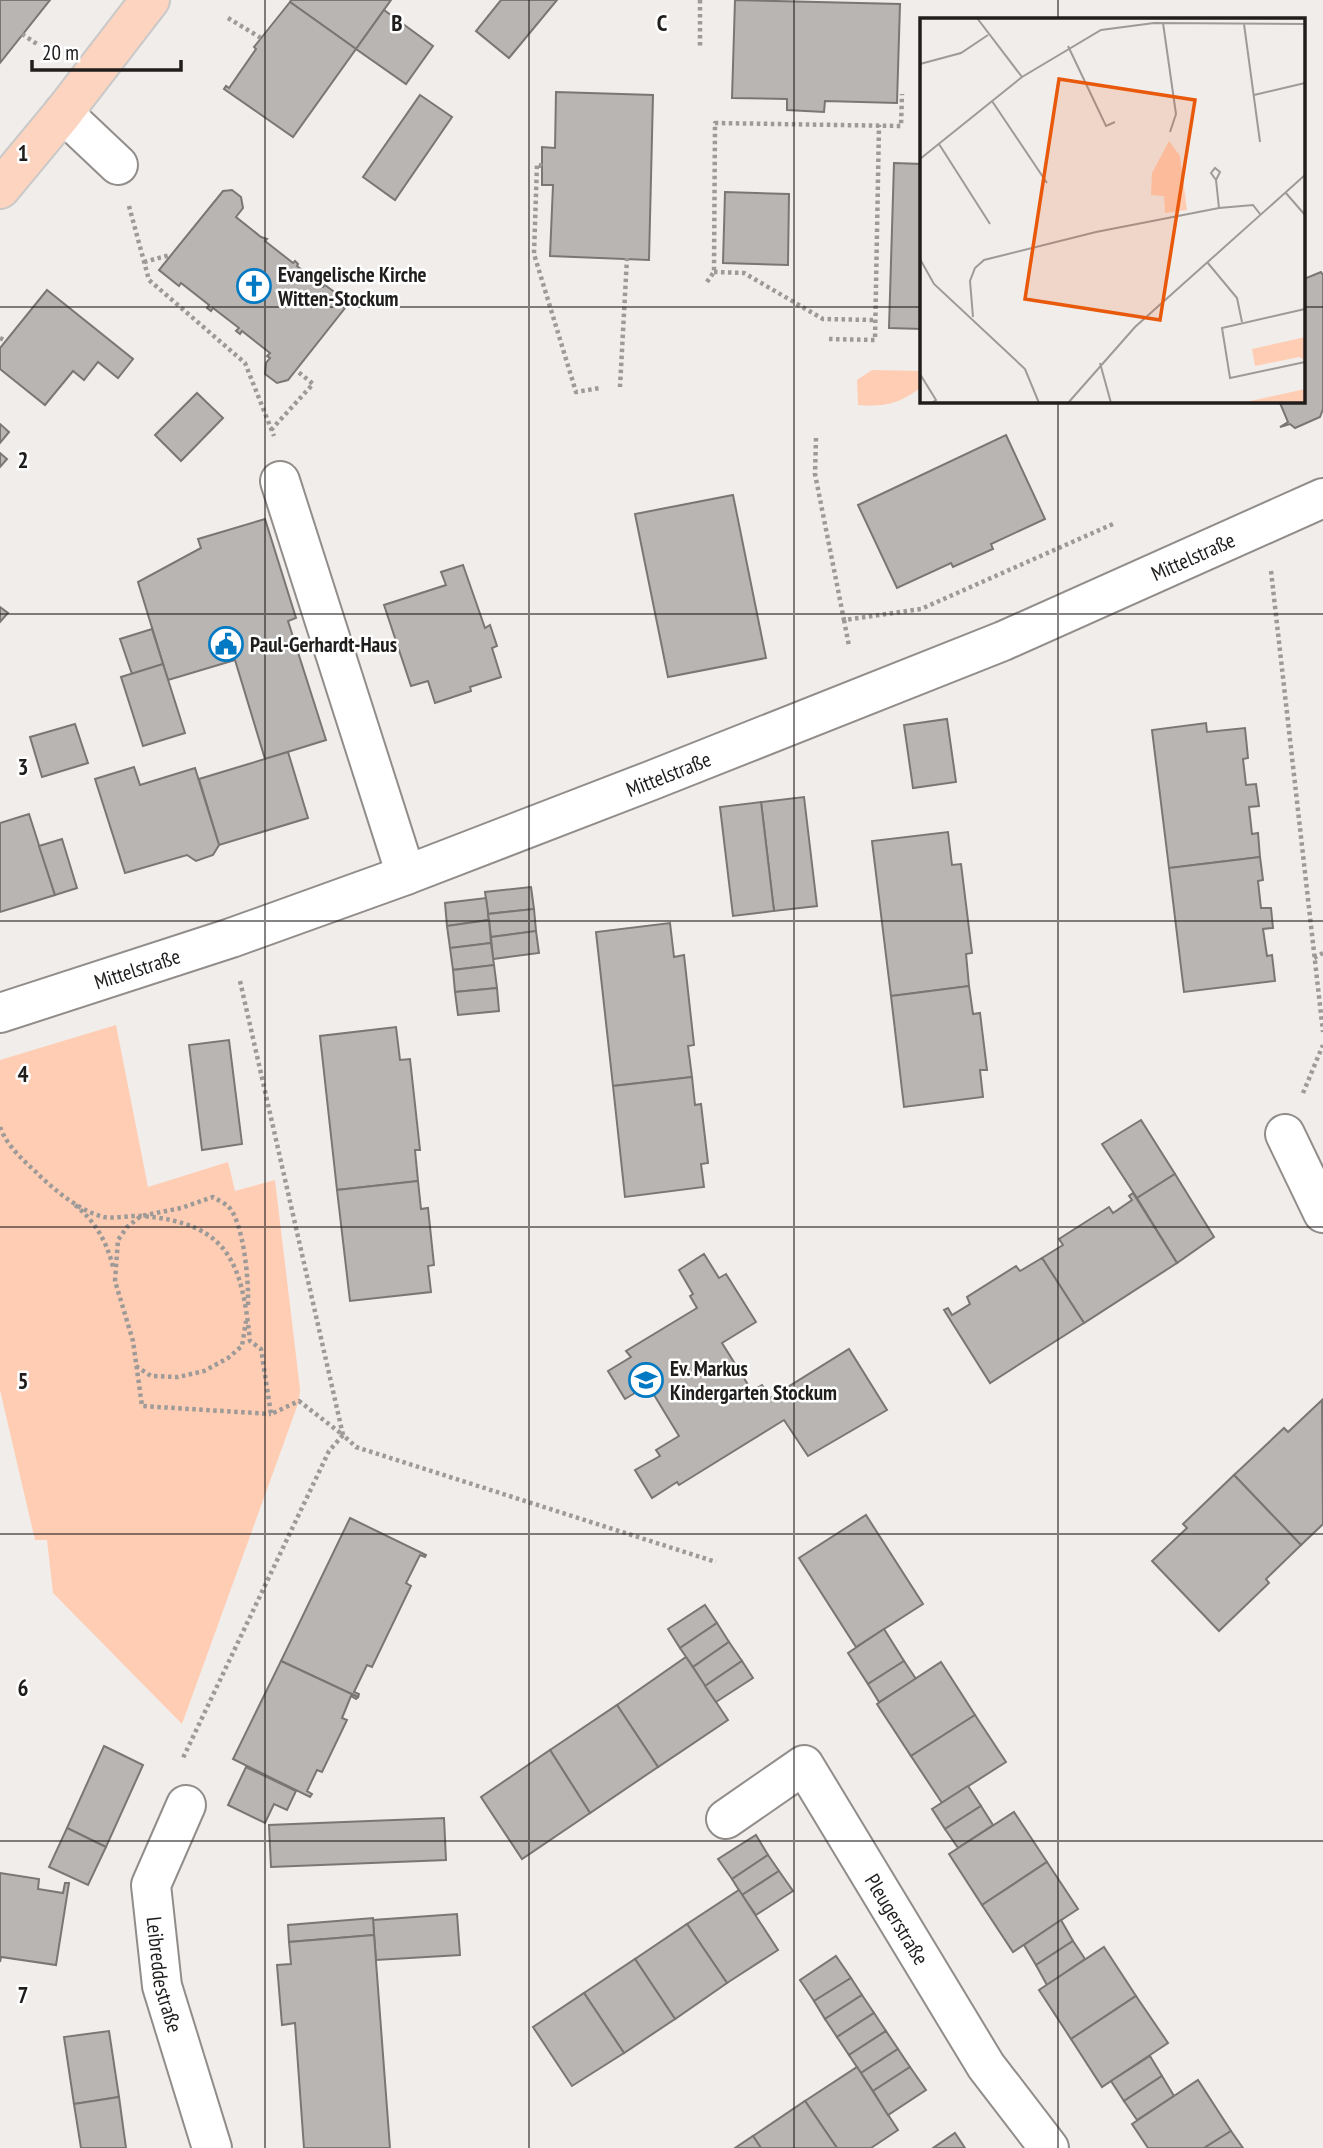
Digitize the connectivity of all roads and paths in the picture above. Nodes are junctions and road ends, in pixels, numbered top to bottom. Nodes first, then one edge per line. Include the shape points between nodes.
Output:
1 (150, 0) edge
2 (700, 0) edge
3 (228, 18) dead end
4 (22, 34) dead end
5 (261, 38) dead end
6 (37, 44) dead end
7 (700, 47) dead end
8 (902, 94) dead end
9 (63, 113) junction
10 (879, 125) junction
11 (118, 165) joint
12 (542, 166) dead end
13 (0, 189) edge
14 (170, 255) dead end
15 (627, 258) dead end
16 (144, 262) junction
17 (715, 272) junction
18 (707, 282) dead end
19 (875, 320) junction
20 (0, 338) edge
21 (829, 339) dead end
22 (6, 341) dead end
23 (296, 370) dead end
24 (620, 387) dead end
25 (600, 388) dead end
26 (271, 430) junction
27 (817, 438) dead end
28 (279, 481) joint
29 (1323, 498) edge
30 (1266, 522) junction
31 (1113, 524) dead end
32 (844, 620) junction
33 (849, 646) dead end
34 (406, 875) junction
35 (231, 939) junction
36 (1323, 953) edge
37 (1314, 958) junction
38 (0, 1013) edge
39 (1323, 1032) edge
40 (0, 1128) edge
41 (1285, 1134) dead end
42 (69, 1200) junction
43 (1323, 1213) edge
44 (141, 1216) junction
45 (115, 1275) junction
46 (247, 1314) junction
47 (136, 1366) junction
48 (271, 1413) junction
49 (343, 1435) junction
50 (716, 1562) dead end
51 (187, 1805) joint
52 (726, 1819) dead end
53 (212, 2148) edge
54 (1049, 2148) edge

1 - 9 main road
2 - 7 path
3 - 5 path
4 - 6 path
8 - 10 path via 901,126
9 - 11 street
9 - 13 main road
10 - 17 path via 715,123
10 - 19 path
11 - 16 path
12 - 25 path via 537,164 534,254 576,392
14 - 16 path
15 - 24 path
16 - 26 path via 149,280 245,363
17 - 18 path
17 - 19 path via 744,274 823,319
19 - 21 path via 875,340
20 - 22 path
23 - 26 path via 313,384
26 - 28 path via 285,464
27 - 32 path via 815,474
28 - 34 street
29 - 30 street, Mittelstraße
30 - 34 street, Mittelstraße via 1003,641
30 - 37 path
31 - 32 path via 921,609
32 - 33 path
34 - 35 street, Mittelstraße
35 - 38 street, Mittelstraße
35 - 49 path
36 - 37 path
37 - 39 path
40 - 42 path via 17,1153
41 - 43 street
42 - 44 path via 105,1217
42 - 45 path via 97,1228
44 - 45 path via 118,1240
44 - 46 path via 196,1226 223,1246 241,1279
44 - 46 path via 213,1198 227,1205 238,1227 249,1288
45 - 47 path
46 - 47 path via 242,1346 204,1371 152,1376
46 - 48 path via 250,1342 261,1349
47 - 48 path via 142,1406
48 - 49 path via 299,1401
49 - 50 path via 356,1447
49 - 51 path via 329,1451 170,1784
51 - 53 street, Leibreddestraße via 151,1885 162,1986
52 - 54 street, Pleugerstraße via 804,1765 986,2066

